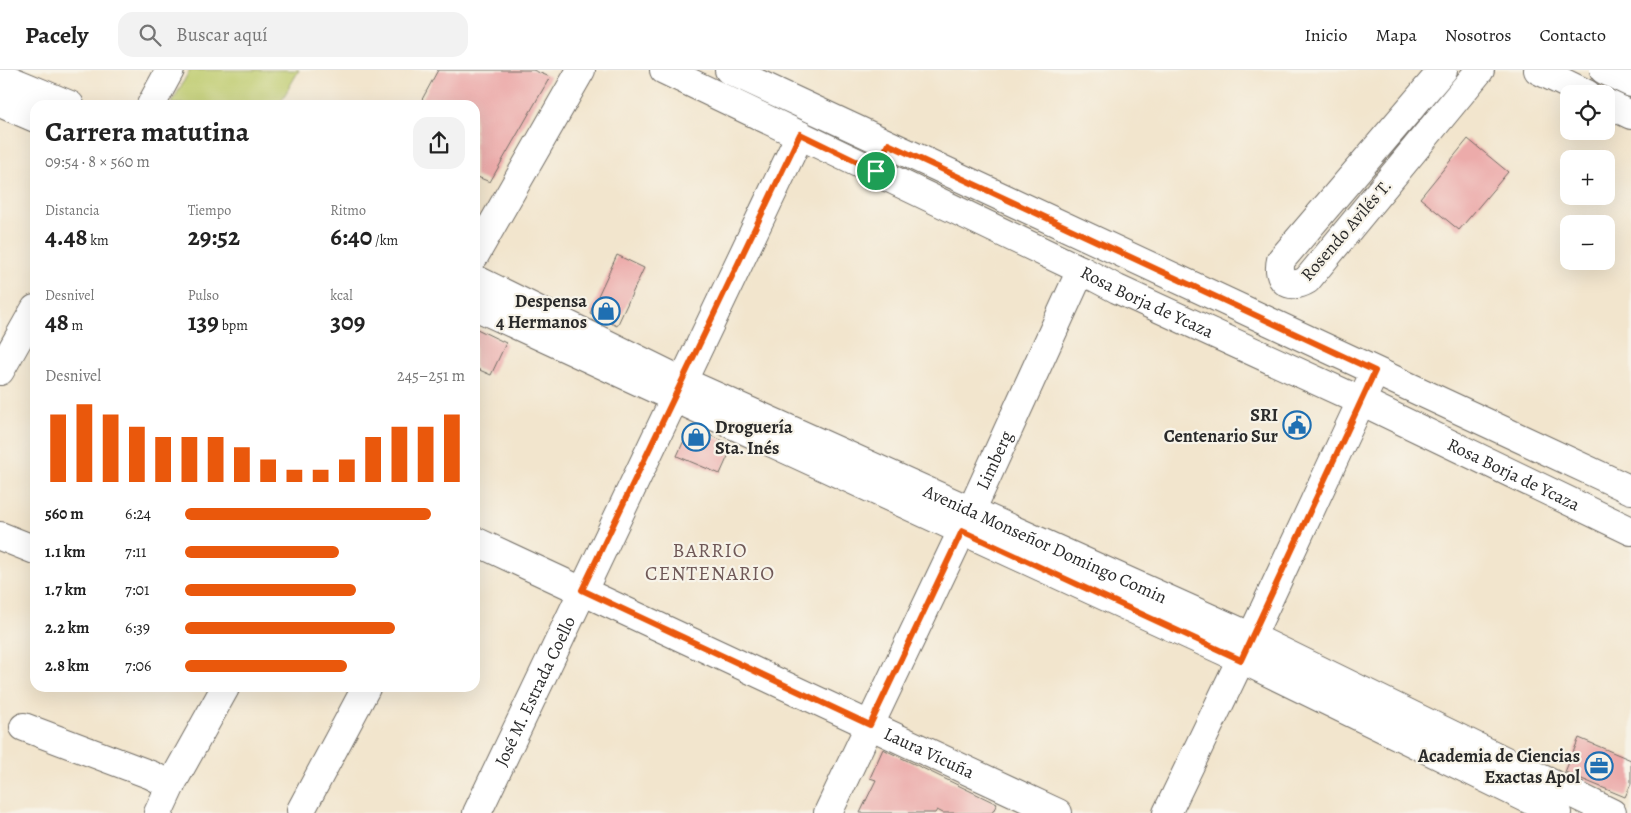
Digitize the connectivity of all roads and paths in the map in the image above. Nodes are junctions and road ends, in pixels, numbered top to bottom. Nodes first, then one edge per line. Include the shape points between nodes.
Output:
1 (170, 70) edge
2 (581, 70) edge
3 (664, 70) edge
4 (729, 70) edge
5 (1443, 70) edge
6 (1480, 70) edge
7 (1538, 70) edge
8 (1604, 70) edge
9 (1631, 83) edge
10 (1569, 85) edge
11 (5, 86) edge
12 (53, 100) edge
13 (154, 100) edge
14 (1615, 107) edge
15 (30, 113) edge
16 (1631, 115) edge
17 (800, 134) junction
18 (888, 144) junction
19 (876, 171) junction
20 (480, 246) edge
21 (1132, 257) junction
22 (1081, 270) junction
23 (480, 282) edge
24 (1117, 289) junction
25 (480, 308) edge
26 (30, 318) edge
27 (0, 371) edge
28 (1375, 371) junction
29 (677, 390) junction
30 (1361, 402) junction
31 (1631, 490) edge
32 (967, 521) junction
33 (1631, 531) edge
34 (0, 536) edge
35 (480, 543) edge
36 (30, 548) edge
37 (582, 590) junction
38 (1246, 648) junction
39 (223, 692) edge
40 (364, 692) edge
41 (870, 725) junction
42 (24, 727) dead end
43 (171, 785) junction
44 (301, 810) dead end
45 (158, 813) edge
46 (477, 813) edge
47 (828, 813) edge
48 (1058, 813) edge
49 (1167, 813) edge
50 (1557, 813) edge
51 (1612, 813) edge

1 - 13 street
2 - 20 street
3 - 17 street, Rosa Borja de Ycaza
4 - 18 street, Rosa Borja de Ycaza
5 - 6 street, Rosendo Avilés T. via 1282,260 1279,269 1282,278 1290,284 1299,285 1307,280
7 - 10 street
8 - 9 street
11 - 12 street
11 - 15 street
14 - 16 street
17 - 19 street, Rosa Borja de Ycaza
17 - 29 street, José M. Estrada Coello
18 - 19 street
18 - 21 street, Rosa Borja de Ycaza
19 - 22 street, Rosa Borja de Ycaza
21 - 24 street
21 - 28 street, Rosa Borja de Ycaza
22 - 24 street, Rosa Borja de Ycaza
22 - 32 street, Limberg
23 - 29 street, Avenida Monseñor Domingo Comin
24 - 30 street, Rosa Borja de Ycaza
25 - 29 street, Avenida Monseñor Domingo Comin
26 - 27 street
28 - 30 street
28 - 31 street, Rosa Borja de Ycaza
29 - 32 street, Avenida Monseñor Domingo Comin
29 - 37 street, José M. Estrada Coello
30 - 33 street, Rosa Borja de Ycaza
30 - 38 street
32 - 38 street, Avenida Monseñor Domingo Comin
32 - 41 street, Limberg
34 - 36 street
35 - 37 street, Laura Vicuña
37 - 41 street, Laura Vicuña
37 - 46 street, José M. Estrada Coello
38 - 49 street
38 - 50 street, Avenida Monseñor Domingo Comin
38 - 51 street, Avenida Monseñor Domingo Comin
39 - 43 street
40 - 44 street
41 - 47 street, Limberg
41 - 48 street, Laura Vicuña
42 - 43 street
43 - 45 street

